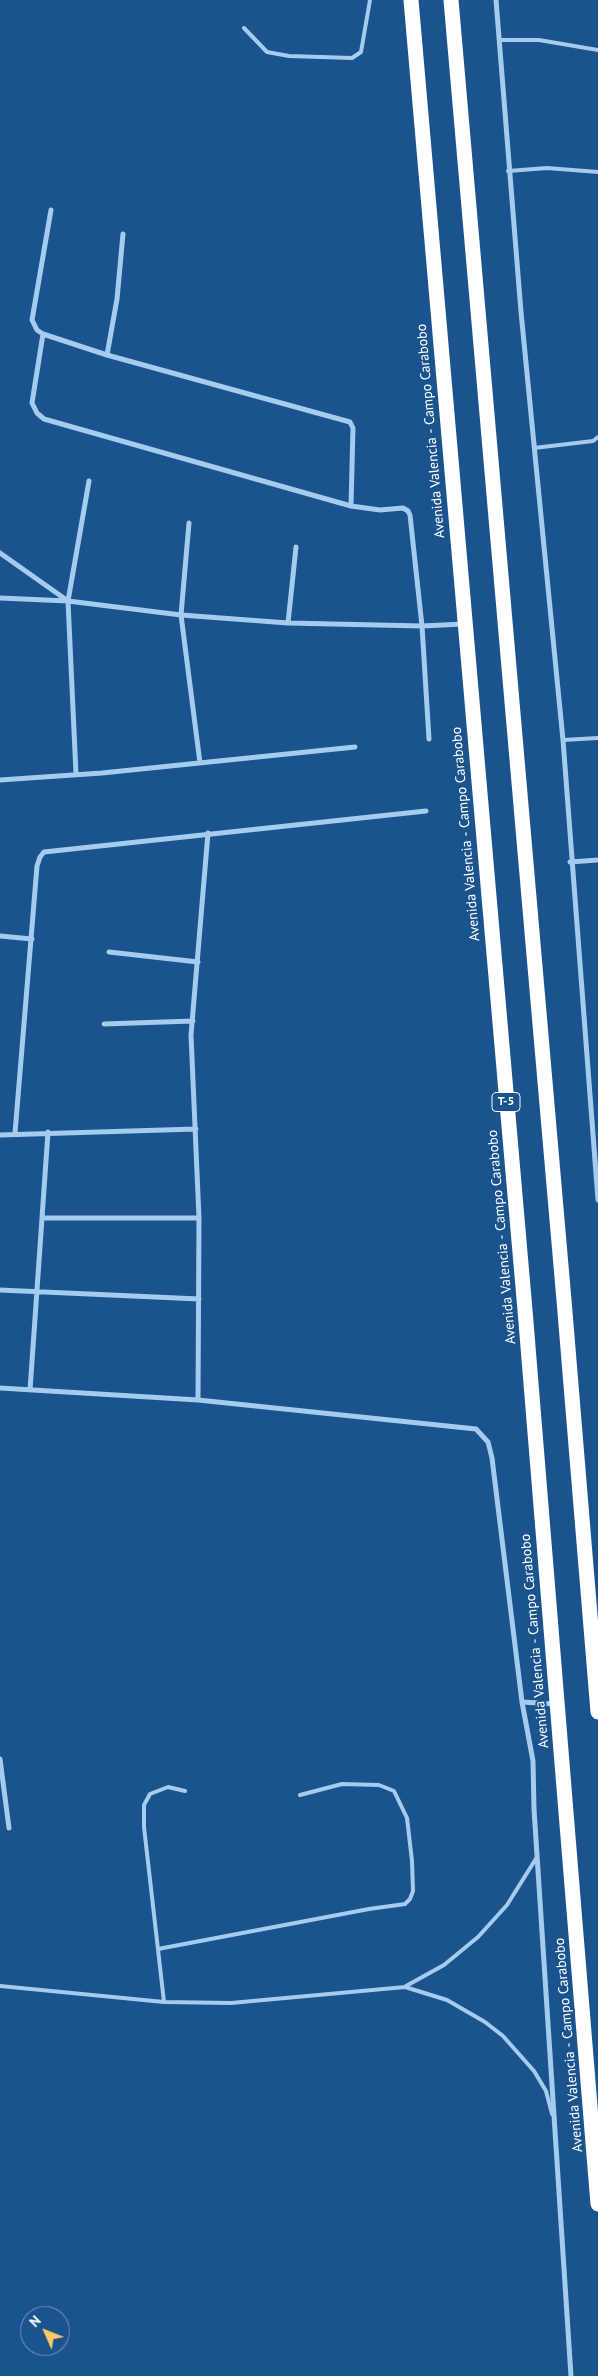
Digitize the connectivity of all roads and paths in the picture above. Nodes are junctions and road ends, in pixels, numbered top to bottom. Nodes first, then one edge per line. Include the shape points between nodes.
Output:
1 (370, 0) edge
2 (411, 0) edge
3 (451, 0) edge
4 (496, 0) edge
5 (244, 28) dead end
6 (499, 40) junction
7 (598, 50) edge
8 (508, 171) junction
9 (598, 172) edge
10 (51, 210) dead end
11 (124, 234) dead end
12 (43, 334) junction
13 (107, 355) junction
14 (598, 437) edge
15 (534, 448) junction
16 (89, 481) dead end
17 (351, 506) junction
18 (189, 523) dead end
19 (296, 547) dead end
20 (0, 553) edge
21 (0, 598) edge
22 (68, 601) junction
23 (181, 615) junction
24 (288, 623) junction
25 (464, 624) junction
26 (422, 626) junction
27 (598, 738) edge
28 (429, 739) dead end
29 (563, 740) junction
30 (355, 747) dead end
31 (200, 763) junction
32 (76, 774) junction
33 (0, 780) edge
34 (426, 811) dead end
35 (208, 833) junction
36 (598, 860) edge
37 (570, 862) junction
38 (0, 936) edge
39 (32, 939) junction
40 (109, 952) dead end
41 (198, 962) junction
42 (193, 1021) junction
43 (104, 1024) dead end
44 (196, 1129) junction
45 (48, 1132) junction
46 (15, 1133) junction
47 (0, 1135) edge
48 (596, 1148) edge
49 (598, 1200) edge
50 (42, 1218) junction
51 (199, 1218) junction
52 (0, 1290) edge
53 (36, 1293) junction
54 (200, 1299) junction
55 (0, 1388) edge
56 (30, 1390) junction
57 (198, 1400) junction
58 (522, 1702) junction
59 (557, 1704) junction
60 (598, 1712) edge
61 (0, 1759) edge
62 (185, 1791) dead end
63 (300, 1795) dead end
64 (10, 1828) dead end
65 (537, 1857) junction
66 (158, 1949) junction
67 (0, 1986) edge
68 (405, 1986) junction
69 (164, 2002) junction
70 (554, 2121) junction
71 (598, 2204) edge
72 (571, 2376) edge

1 - 5 lane via 361,52 352,58 267,52
2 - 25 highway, Avenida Valencia - Campo Carabobo / T-5
3 - 60 highway
4 - 6 street
6 - 7 lane via 539,40
6 - 8 street
8 - 9 lane via 547,168
8 - 15 street
10 - 12 street via 32,320
11 - 13 street
12 - 13 street
12 - 17 street via 32,403 44,419
13 - 17 street via 350,422 353,428
14 - 15 lane via 593,441
15 - 29 street
16 - 22 street
17 - 26 street via 380,510 402,508 410,515
18 - 23 street
19 - 24 street
20 - 22 street
21 - 22 street
22 - 23 street
22 - 32 street
23 - 24 street
23 - 31 street
24 - 26 street
25 - 26 street
25 - 59 highway, Avenida Valencia - Campo Carabobo / T-5
26 - 28 street
27 - 29 lane
29 - 37 street
30 - 31 street
31 - 32 street
32 - 33 street
34 - 35 street
35 - 39 street via 44,852 37,866
35 - 41 street
36 - 37 street
37 - 48 street
38 - 39 street
39 - 46 street
40 - 41 street
41 - 42 street
42 - 43 street
42 - 44 street
44 - 45 street
44 - 51 street
45 - 46 street
45 - 50 street
46 - 47 street
48 - 49 street
50 - 51 street
50 - 53 street
51 - 54 street
52 - 53 street
53 - 54 street
53 - 56 street
54 - 57 street
55 - 56 street
56 - 57 street
57 - 58 street via 476,1429 488,1442 492,1458
58 - 59 street
58 - 65 street via 533,1761
59 - 71 highway, Avenida Valencia - Campo Carabobo / T-5
61 - 64 street
62 - 66 lane via 168,1787 150,1794 144,1805
63 - 66 lane via 342,1784 379,1785 394,1791 407,1818 412,1861 413,1891 410,1900 405,1904
65 - 68 lane via 507,1905 478,1937 444,1965
65 - 70 street
66 - 69 lane
67 - 69 lane
68 - 69 lane via 231,2003
68 - 70 lane via 454,2003 503,2036 546,2091
70 - 72 street

